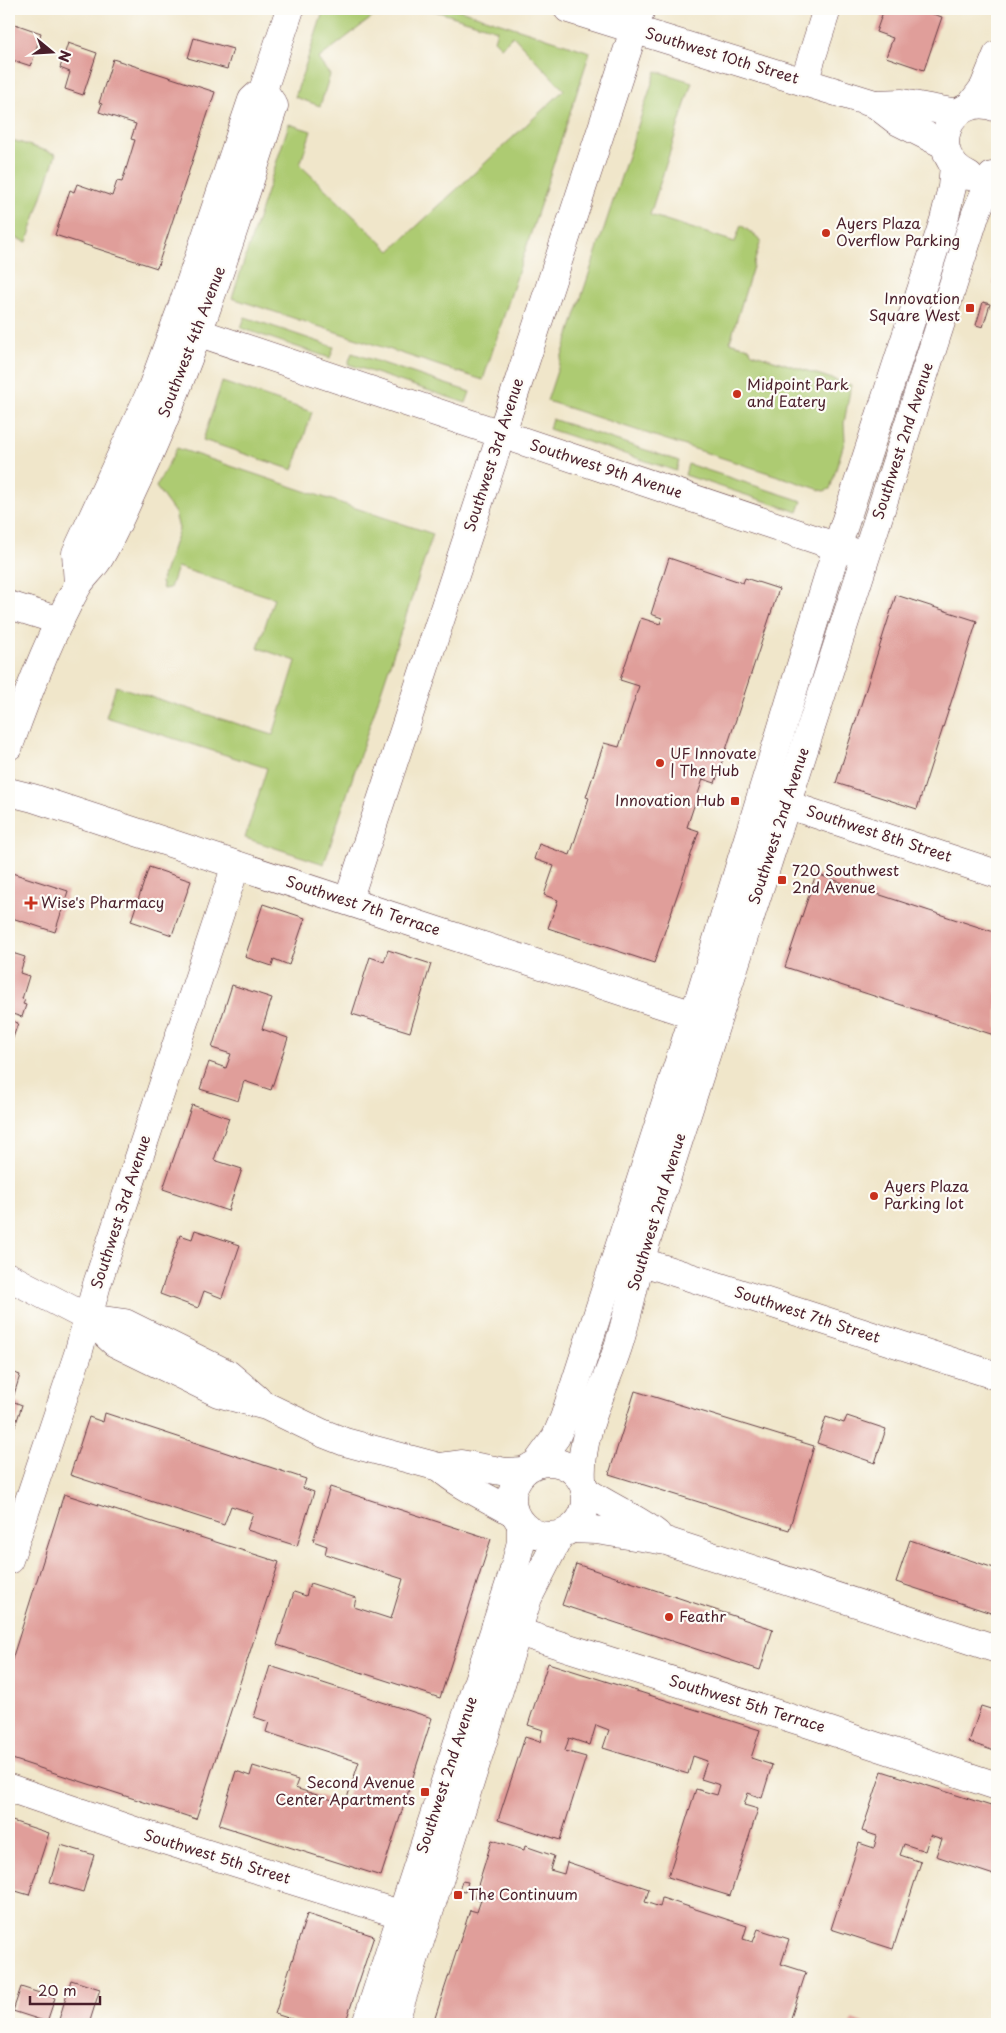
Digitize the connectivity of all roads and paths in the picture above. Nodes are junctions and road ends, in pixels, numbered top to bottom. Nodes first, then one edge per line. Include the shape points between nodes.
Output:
1 (290, 9) edge
2 (568, 9) edge
3 (827, 9) edge
4 (638, 19) edge
5 (997, 55) edge
6 (804, 82) junction
7 (875, 104) junction
8 (997, 108) edge
9 (963, 110) junction
10 (949, 155) junction
11 (995, 175) edge
12 (187, 329) junction
13 (500, 434) junction
14 (837, 547) junction
15 (865, 556) junction
16 (9, 605) edge
17 (60, 621) junction
18 (9, 746) edge
19 (9, 792) edge
20 (773, 800) junction
21 (236, 865) junction
22 (997, 874) edge
23 (348, 901) junction
24 (705, 1019) junction
25 (629, 1257) junction
26 (9, 1277) edge
27 (88, 1318) junction
28 (997, 1376) edge
29 (440, 1467) junction
30 (530, 1467) junction
31 (584, 1486) junction
32 (518, 1519) junction
33 (566, 1532) junction
34 (666, 1541) junction
35 (9, 1560) edge
36 (507, 1629) junction
37 (997, 1649) edge
38 (997, 1786) edge
39 (9, 1788) edge
40 (414, 1919) junction
41 (366, 2024) edge
42 (394, 2024) edge

1 - 12 street, Southwest 4th Avenue via 263,90 252,100
2 - 4 street, Southwest 10th Street
3 - 6 street
4 - 6 street, Southwest 10th Street
4 - 13 street, Southwest 3rd Avenue
5 - 9 street via 984,88
6 - 7 street, Southwest 10th Street
7 - 9 street, Southwest 10th Street via 902,103
7 - 10 street, Southwest 10th Street
8 - 9 street, Southwest 10th Street via 980,104
9 - 10 street, Southwest 2nd Avenue via 951,121 946,132
10 - 11 street, Southwest 10th Street via 962,172 970,176 983,178
10 - 14 street, Southwest 2nd Avenue via 952,187 944,220
11 - 15 street, Southwest 2nd Avenue via 976,213
12 - 13 street, Southwest 9th Avenue
12 - 17 street, Southwest 4th Avenue via 150,393 76,553 78,585
13 - 14 street, Southwest 9th Avenue
13 - 23 street, Southwest 3rd Avenue
14 - 15 street, Southwest 9th Avenue
14 - 20 street, Southwest 2nd Avenue
15 - 20 street, Southwest 2nd Avenue
16 - 17 street
17 - 18 street, Southwest 4th Avenue
19 - 21 street, Southwest 7th Terrace
20 - 22 street, Southwest 8th Street
20 - 24 street, Southwest 2nd Avenue
21 - 23 street, Southwest 7th Terrace
21 - 27 street, Southwest 3rd Avenue
23 - 24 street, Southwest 7th Terrace
24 - 25 street, Southwest 2nd Avenue
25 - 28 street, Southwest 7th Street
25 - 30 street, Southwest 2nd Avenue via 556,1437
25 - 31 street, Southwest 2nd Avenue via 619,1346 590,1424 581,1466
26 - 27 street
27 - 29 street via 125,1323 228,1374 266,1406 302,1424 345,1442
27 - 35 street, Southwest 3rd Avenue
29 - 30 street via 462,1464 506,1472
29 - 32 street via 453,1480 492,1499
30 - 31 street via 556,1462 566,1465
30 - 32 street via 516,1480 512,1491
31 - 33 street via 584,1512
31 - 34 street via 602,1503 647,1526
32 - 33 street via 529,1531 539,1535 550,1537
32 - 36 street, Southwest 2nd Avenue via 521,1542
33 - 34 street via 596,1530
33 - 36 street, Southwest 2nd Avenue
34 - 37 street
36 - 38 street, Southwest 5th Terrace
36 - 40 street, Southwest 2nd Avenue
39 - 40 street, Southwest 5th Street
40 - 41 street, Southwest 2nd Avenue
40 - 42 street, Southwest 2nd Avenue

